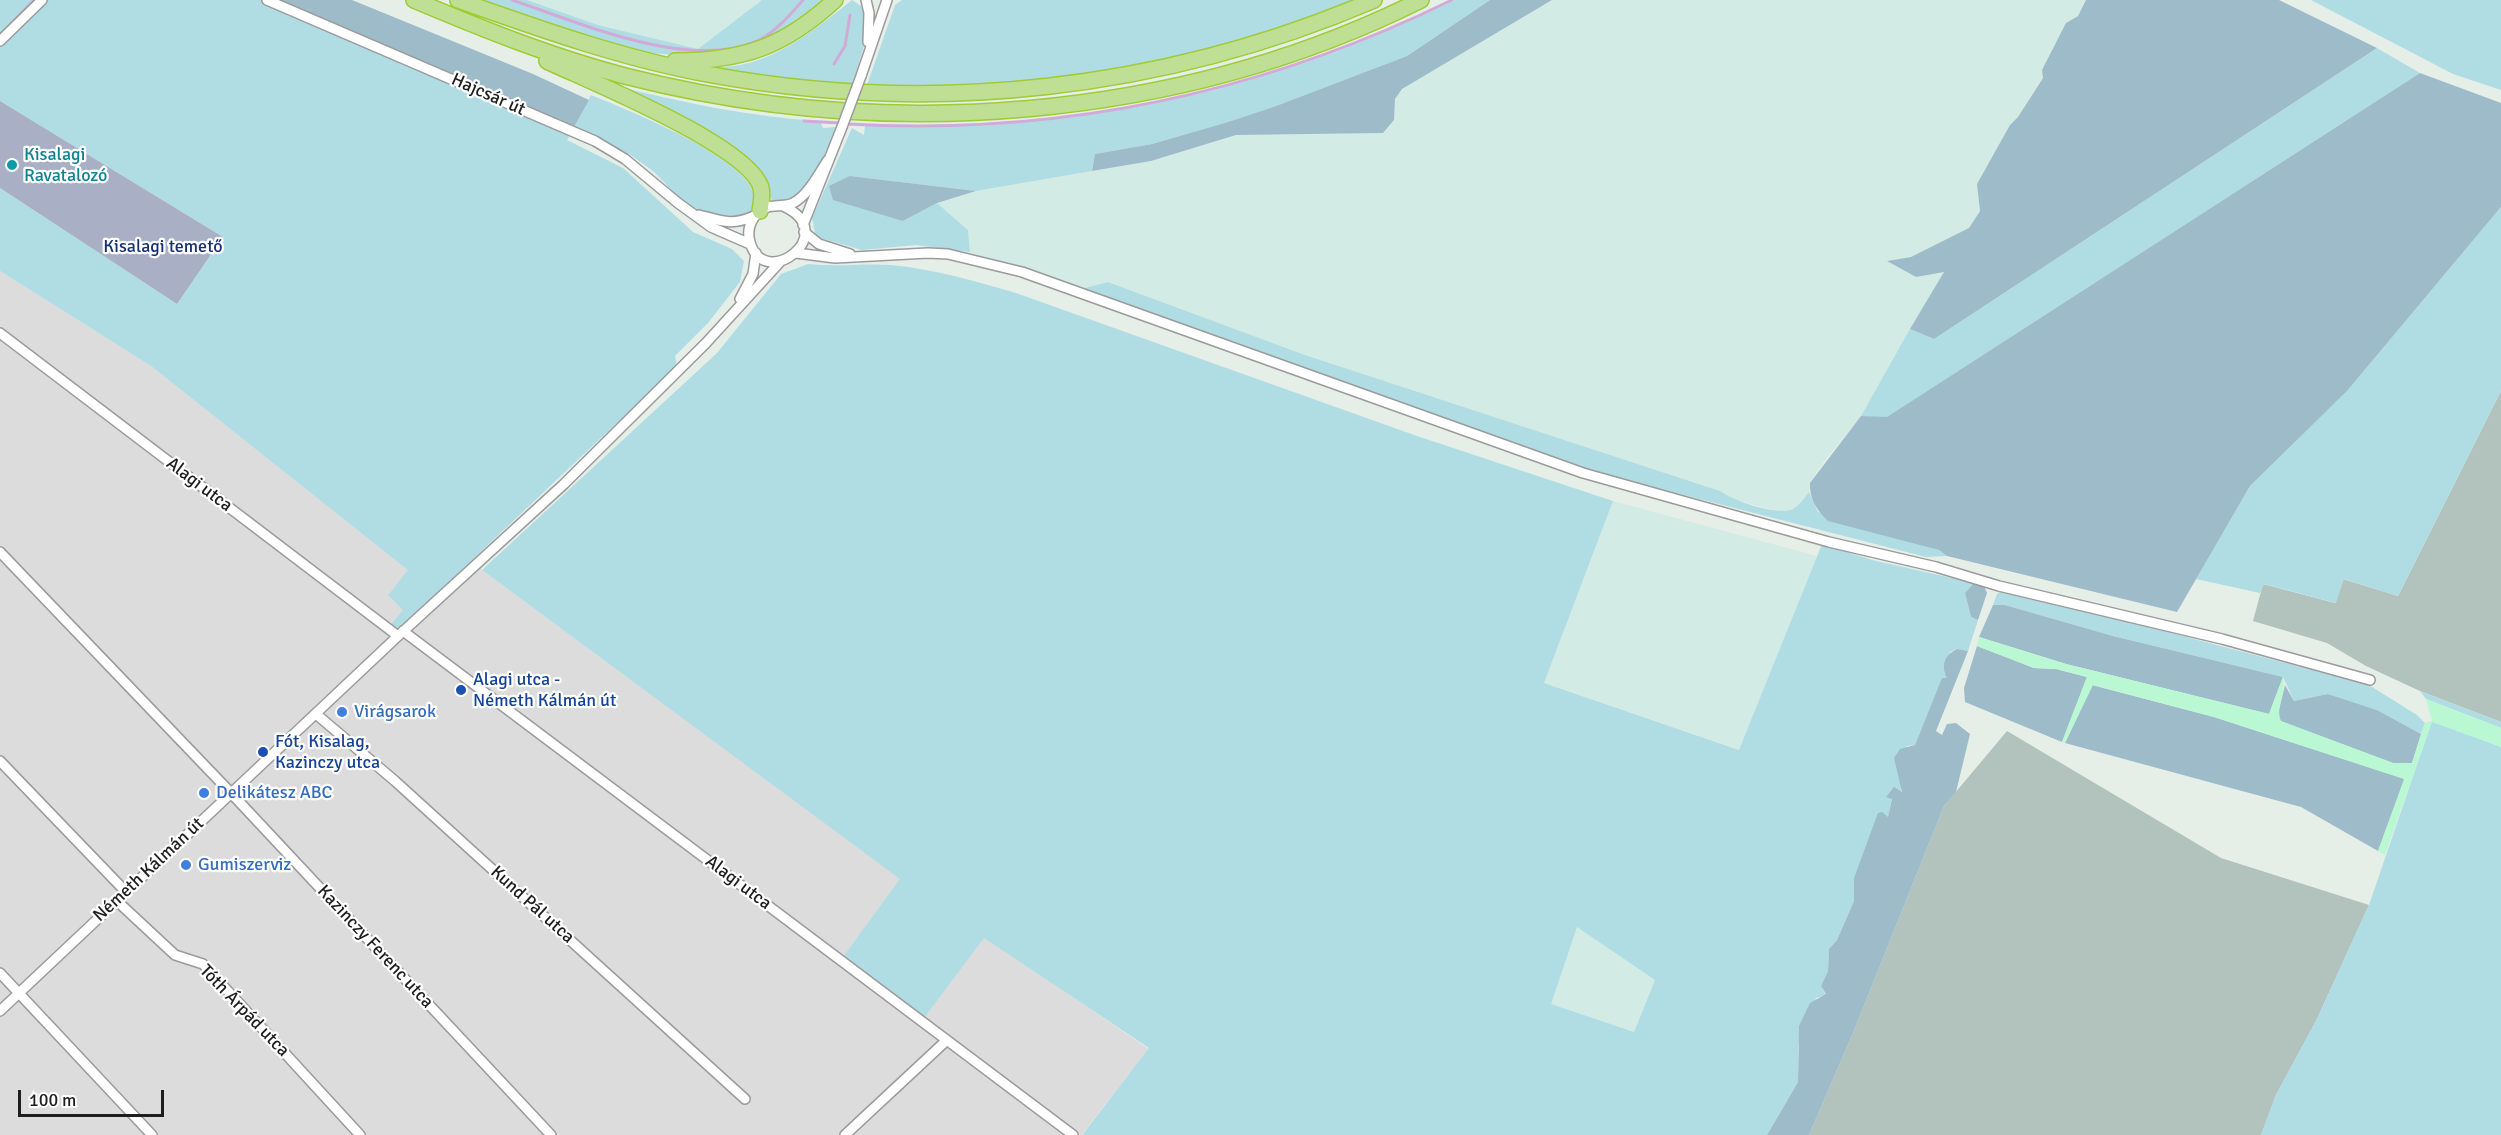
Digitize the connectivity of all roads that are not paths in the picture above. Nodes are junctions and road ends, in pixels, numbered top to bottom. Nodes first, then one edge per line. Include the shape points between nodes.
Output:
1 (42, 0) edge
2 (267, 0) edge
3 (414, 0) edge
4 (458, 0) edge
5 (835, 0) edge
6 (866, 0) edge
7 (887, 0) edge
8 (1374, 0) edge
9 (1421, 0) edge
10 (499, 36) junction
11 (0, 41) edge
12 (868, 51) junction
13 (645, 61) junction
14 (828, 160) junction
15 (783, 206) junction
16 (694, 214) junction
17 (757, 214) junction
18 (803, 229) junction
19 (750, 244) junction
20 (756, 253) junction
21 (796, 253) junction
22 (861, 257) junction
23 (780, 262) junction
24 (730, 316) junction
25 (0, 333) edge
26 (0, 552) edge
27 (401, 634) junction
28 (2370, 680) dead end
29 (316, 714) junction
30 (0, 761) edge
31 (231, 793) junction
32 (126, 892) junction
33 (117, 901) junction
34 (0, 973) edge
35 (19, 994) junction
36 (0, 1011) edge
37 (947, 1040) junction
38 (745, 1099) dead end
39 (152, 1135) edge
40 (360, 1135) edge
41 (550, 1135) edge
42 (845, 1135) edge
43 (1073, 1135) edge

1 - 11 street
2 - 16 street, Hajcsár út via 595,141 625,159
3 - 10 highway
4 - 13 highway
5 - 13 highway via 800,28 749,53 709,61
6 - 12 street
7 - 12 street
8 - 13 highway via 1266,41 1202,59 1134,74 1008,91 839,91 744,81
9 - 10 highway via 1339,36 1203,79 1138,93 1008,111 838,111 745,100 626,76
10 - 17 highway via 721,146 755,177 761,188
12 - 14 street, bridge
14 - 15 street via 800,198
14 - 18 street
15 - 17 street via 767,207
15 - 18 street via 798,216
16 - 17 street, Hajcsár út via 728,223
16 - 19 street, Hajcsár út via 711,227
17 - 19 street via 748,234
18 - 21 street via 802,244
18 - 22 street via 819,243
19 - 20 street
20 - 23 street
20 - 24 street via 753,274
21 - 22 street
21 - 23 street
22 - 28 street via 948,254 1011,269 1583,473 1829,542 2222,639
23 - 24 street
24 - 27 street, Németh Kálmán út via 564,484
25 - 27 street, Alagi utca
26 - 31 street, Kazinczy Ferenc utca
27 - 29 street, Németh Kálmán út
27 - 37 street, Alagi utca
29 - 31 street, Németh Kálmán út
29 - 38 street, Kund Pál utca
30 - 32 street
31 - 32 street, Németh Kálmán út
31 - 41 street, Kazinczy Ferenc utca
32 - 33 street, Németh Kálmán út
33 - 35 street, Németh Kálmán út
33 - 40 street, Tóth Árpád utca via 175,955 203,964
34 - 35 street
35 - 36 street, Németh Kálmán út
35 - 39 street
37 - 42 street
37 - 43 street, Alagi utca

